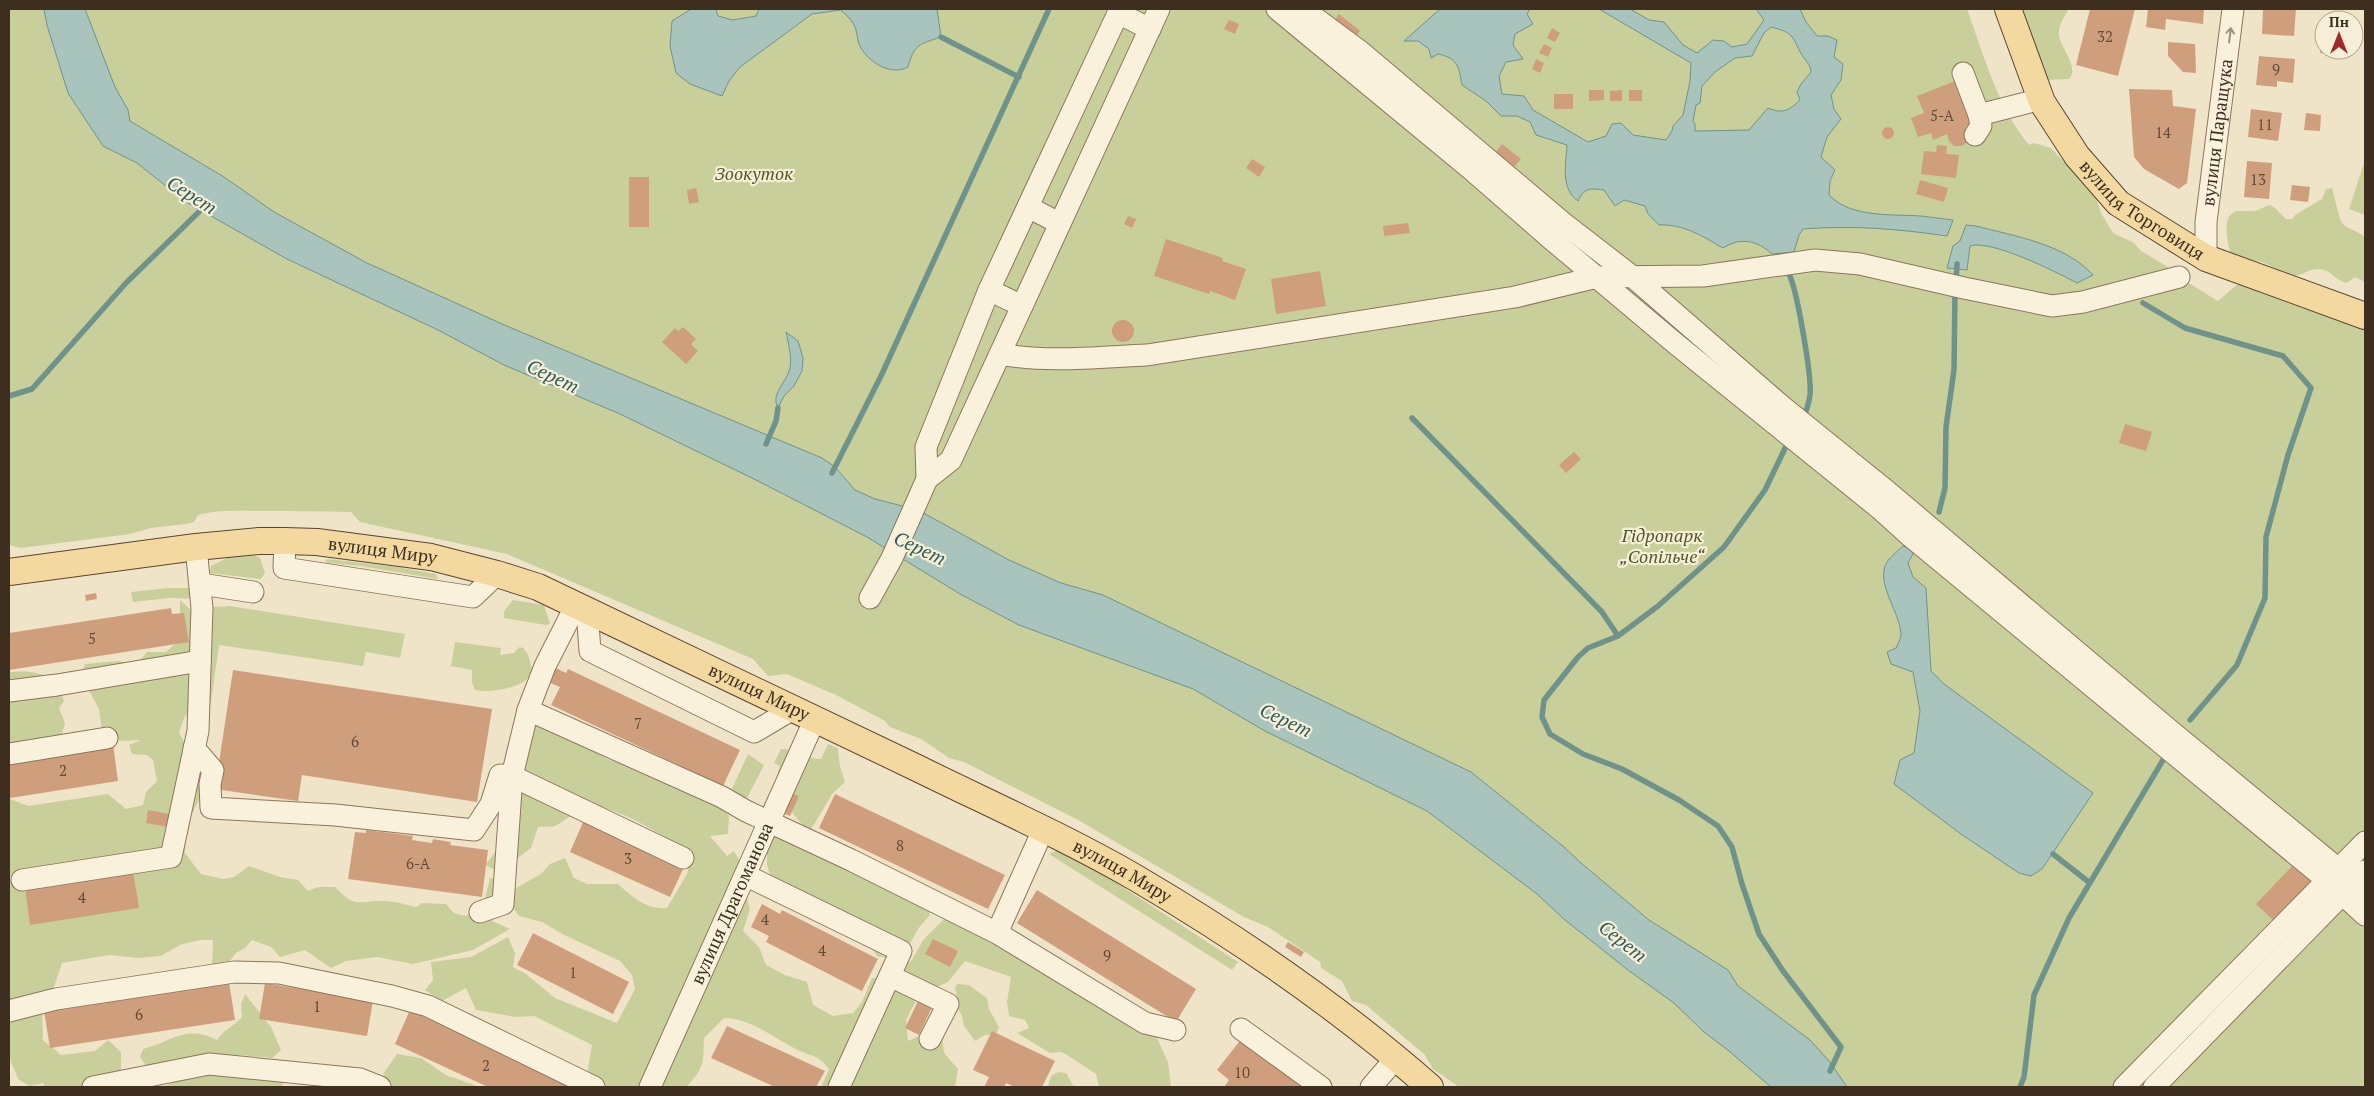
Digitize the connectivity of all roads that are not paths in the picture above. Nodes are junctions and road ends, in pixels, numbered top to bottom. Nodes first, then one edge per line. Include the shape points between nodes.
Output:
1 (1159, 9) edge
2 (1277, 9) edge
3 (1304, 9) edge
4 (2008, 9) edge
5 (2233, 9) edge
6 (1119, 11) edge
7 (1150, 29) junction
8 (1344, 52) junction
9 (1963, 73) dead end
10 (2041, 99) junction
11 (1078, 100) junction
12 (1109, 116) junction
13 (1028, 207) junction
14 (1059, 223) junction
15 (1556, 230) junction
16 (2206, 258) junction
17 (1597, 277) junction
18 (1633, 277) junction
19 (2179, 277) dead end
20 (989, 290) junction
21 (1022, 306) junction
22 (2365, 316) edge
23 (1000, 354) junction
24 (940, 408) junction
25 (1779, 415) junction
26 (969, 421) junction
27 (926, 479) junction
28 (196, 547) junction
29 (9, 572) edge
30 (201, 584) junction
31 (253, 592) dead end
32 (870, 598) dead end
33 (581, 608) junction
34 (200, 660) junction
35 (9, 691) edge
36 (528, 710) junction
37 (804, 714) junction
38 (107, 738) dead end
39 (194, 748) junction
40 (9, 754) edge
41 (512, 776) junction
42 (769, 821) junction
43 (1042, 830) junction
44 (2365, 842) edge
45 (683, 858) dead end
46 (745, 875) junction
47 (22, 880) dead end
48 (2349, 882) edge
49 (480, 912) dead end
50 (2365, 915) edge
51 (998, 933) junction
52 (890, 976) junction
53 (9, 1011) edge
54 (1241, 1029) dead end
55 (1175, 1030) dead end
56 (930, 1039) dead end
57 (1396, 1058) junction
58 (294, 1080) edge
59 (1378, 1085) edge
60 (93, 1087) edge
61 (380, 1087) edge
62 (594, 1087) edge
63 (650, 1087) edge
64 (839, 1087) edge
65 (1321, 1087) edge
66 (1430, 1087) edge
67 (2124, 1087) edge
68 (2154, 1087) edge

1 - 7 street
2 - 8 street
3 - 8 street
4 - 10 main road, вулиця Торговиця
16 -> 5 street, вулиця Паращука via 2206,222
6 - 7 street
6 - 11 street
7 - 12 street
8 - 15 street
9 - 10 street via 1977,125
10 - 16 main road, вулиця Торговиця via 2077,156 2118,203
11 - 12 street
11 - 13 street
12 - 14 street
13 - 14 street
13 - 20 street
14 - 21 street
15 - 17 street
15 - 18 street
16 - 22 main road, вулиця Торговиця
17 - 18 street
17 - 23 street via 1515,297 1147,355 1086,358
17 - 25 street
18 - 19 street via 1702,276 1815,260 1860,264 2052,306 2083,302
18 - 25 street
20 - 21 street
20 - 24 street
21 - 23 street
23 - 26 street
24 - 26 street
24 - 27 street via 926,447
25 - 48 street via 2162,735
26 - 27 street via 951,460
27 - 32 street via 892,558
28 - 29 main road, вулиця Миру
28 - 30 street
28 - 33 main road, вулиця Миру via 259,541 317,542 431,557 538,587
30 - 31 street
30 - 34 street
33 - 36 street via 545,666
33 - 37 main road, вулиця Миру
33 - 37 street via 590,651 754,732
34 - 35 street
34 - 39 street via 198,731
36 - 41 street
36 - 42 street
37 - 42 street, вулиця Драгоманова
37 - 43 main road, вулиця Миру
38 - 40 street
39 - 41 street via 213,770 211,808 335,815 474,830 491,804 500,775
39 - 47 street via 174,822 171,857
41 - 45 street
41 - 49 street via 503,904
42 - 46 street, вулиця Драгоманова
42 - 51 street
43 - 51 street
43 - 57 main road, вулиця Миру via 1136,878 1230,938 1325,1003
44 - 48 street
46 - 52 street via 901,952
46 - 63 street, вулиця Драгоманова
48 - 50 street
48 - 67 street
48 - 68 street
51 - 55 street via 1145,1024
52 - 56 street via 948,1004
52 - 64 street
53 - 62 street via 56,999 234,972 279,973 428,1006
54 - 65 street
57 - 59 street
57 - 66 main road, вулиця Миру
58 - 60 street via 209,1064
58 - 61 street via 360,1080

